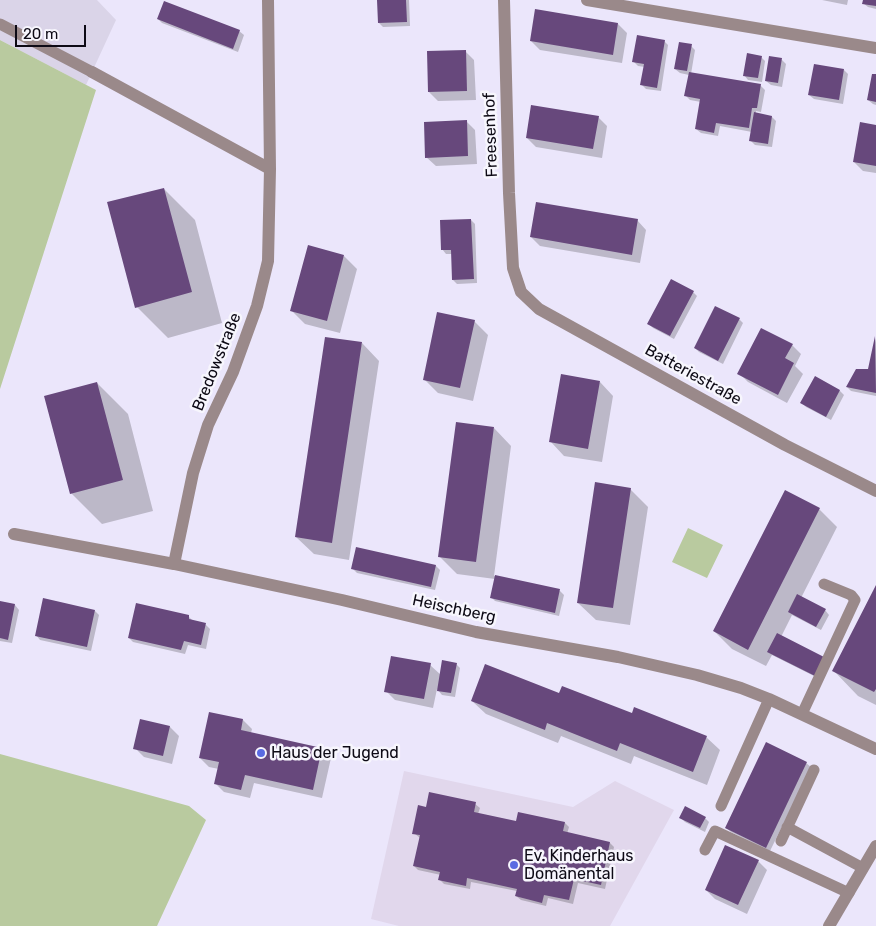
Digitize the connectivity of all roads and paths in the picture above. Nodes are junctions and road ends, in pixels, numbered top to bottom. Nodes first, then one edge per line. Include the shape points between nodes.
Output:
1 (268, 0) edge
2 (504, 0) edge
3 (587, 0) edge
4 (0, 24) edge
5 (876, 48) edge
6 (92, 72) joint
7 (270, 169) junction
8 (513, 268) joint
9 (876, 491) edge
10 (14, 534) dead end
11 (174, 564) junction
12 (824, 584) dead end
13 (769, 699) junction
14 (802, 714) junction
15 (876, 749) edge
16 (814, 770) dead end
17 (720, 806) dead end
18 (787, 828) junction
19 (781, 841) dead end
20 (876, 846) edge
21 (705, 850) dead end
22 (863, 868) junction
23 (849, 893) junction
24 (829, 926) edge

1 - 7 street, Bredowstraße
2 - 8 street, Freesenhof
3 - 5 street
4 - 6 lane
6 - 7 street
7 - 11 street, Bredowstraße via 268,261 257,306 233,372 208,425 193,473
8 - 9 street, Batteriestraße via 521,292 539,309 785,445
10 - 11 street, Heischberg
11 - 13 street, Heischberg via 476,632 625,658 697,675
12 - 14 lane via 855,600
13 - 14 street, Heischberg
13 - 17 lane
14 - 15 street, Heischberg
16 - 18 lane
18 - 19 lane
18 - 22 lane
20 - 22 street
21 - 23 lane via 714,831
22 - 23 street
23 - 24 street

